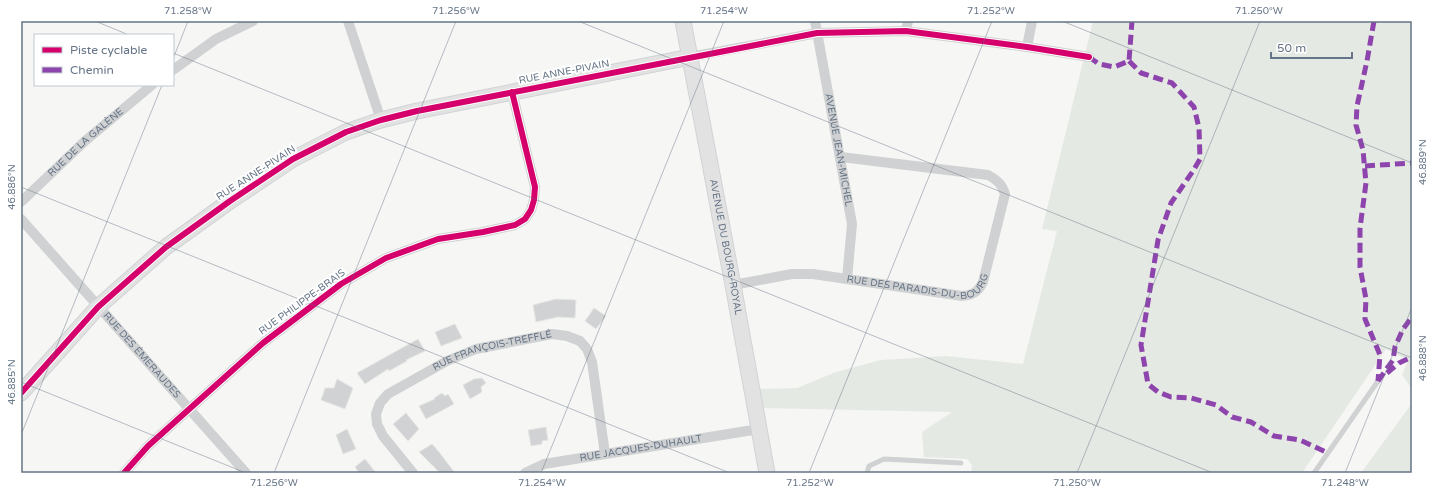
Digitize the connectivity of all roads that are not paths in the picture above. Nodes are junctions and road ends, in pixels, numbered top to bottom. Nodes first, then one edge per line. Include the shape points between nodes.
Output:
1 (253, 21) edge
2 (348, 21) edge
3 (683, 21) edge
4 (815, 21) edge
5 (1032, 21) edge
6 (907, 26) edge
7 (817, 33) junction
8 (1027, 47) junction
9 (690, 57) junction
10 (1089, 57) dead end
11 (174, 69) edge
12 (151, 86) edge
13 (512, 92) junction
14 (381, 120) junction
15 (841, 157) junction
16 (21, 202) edge
17 (21, 219) edge
18 (847, 279) junction
19 (733, 285) junction
20 (98, 307) junction
21 (1378, 381) dead end
22 (21, 393) edge
23 (190, 409) junction
24 (759, 429) junction
25 (605, 454) junction
26 (961, 463) dead end
27 (124, 473) edge
28 (246, 473) edge
29 (413, 473) edge
30 (525, 473) edge
31 (767, 473) edge
32 (867, 473) edge
33 (1314, 473) edge

1 - 11 street via 216,39
2 - 14 street
3 - 9 street, AVENUE DU BOURG-ROYAL
4 - 7 street, AVENUE JEAN-MICHEL
5 - 8 street
6 - 7 street, RUE ANNE-PIVAIN
6 - 8 street, RUE ANNE-PIVAIN
7 - 9 street, RUE ANNE-PIVAIN
7 - 15 street, AVENUE JEAN-MICHEL
8 - 10 street, RUE ANNE-PIVAIN
9 - 13 street, RUE ANNE-PIVAIN
9 - 19 street, AVENUE DU BOURG-ROYAL
12 - 16 street, RUE DE LA GALÈNE via 86,141
13 - 14 street, RUE ANNE-PIVAIN
13 - 23 street, RUE PHILIPPE-BRAIS via 534,187 534,200 525,219 515,225 438,239 386,258 341,284 263,342
14 - 20 street, RUE ANNE-PIVAIN via 346,132 293,159 166,247
15 - 18 street, AVENUE JEAN-MICHEL via 852,224
15 - 18 street, RUE DES PARADIS-DU-BOURG via 988,175 998,180 1004,194 983,282 979,291 970,296
17 - 20 street, RUE DES ÉMERAUDES
18 - 19 street, RUE DES PARADIS-DU-BOURG via 792,274
19 - 24 street, AVENUE DU BOURG-ROYAL
20 - 22 street, RUE ANNE-PIVAIN
20 - 23 street, RUE DES ÉMERAUDES
21 - 33 lane
23 - 27 street, RUE PHILIPPE-BRAIS via 148,446
23 - 28 street, RUE DES ÉMERAUDES
24 - 25 street, RUE JACQUES-DUHAULT
24 - 31 street, AVENUE DU BOURG-ROYAL
25 - 29 street, RUE FRANÇOIS-TREFFLÉ via 592,362 587,349 573,338 552,334 476,349 447,361 388,394 376,414 377,424 383,436
25 - 30 street, RUE JACQUES-DUHAULT via 544,464
26 - 32 lane via 884,459 869,466

